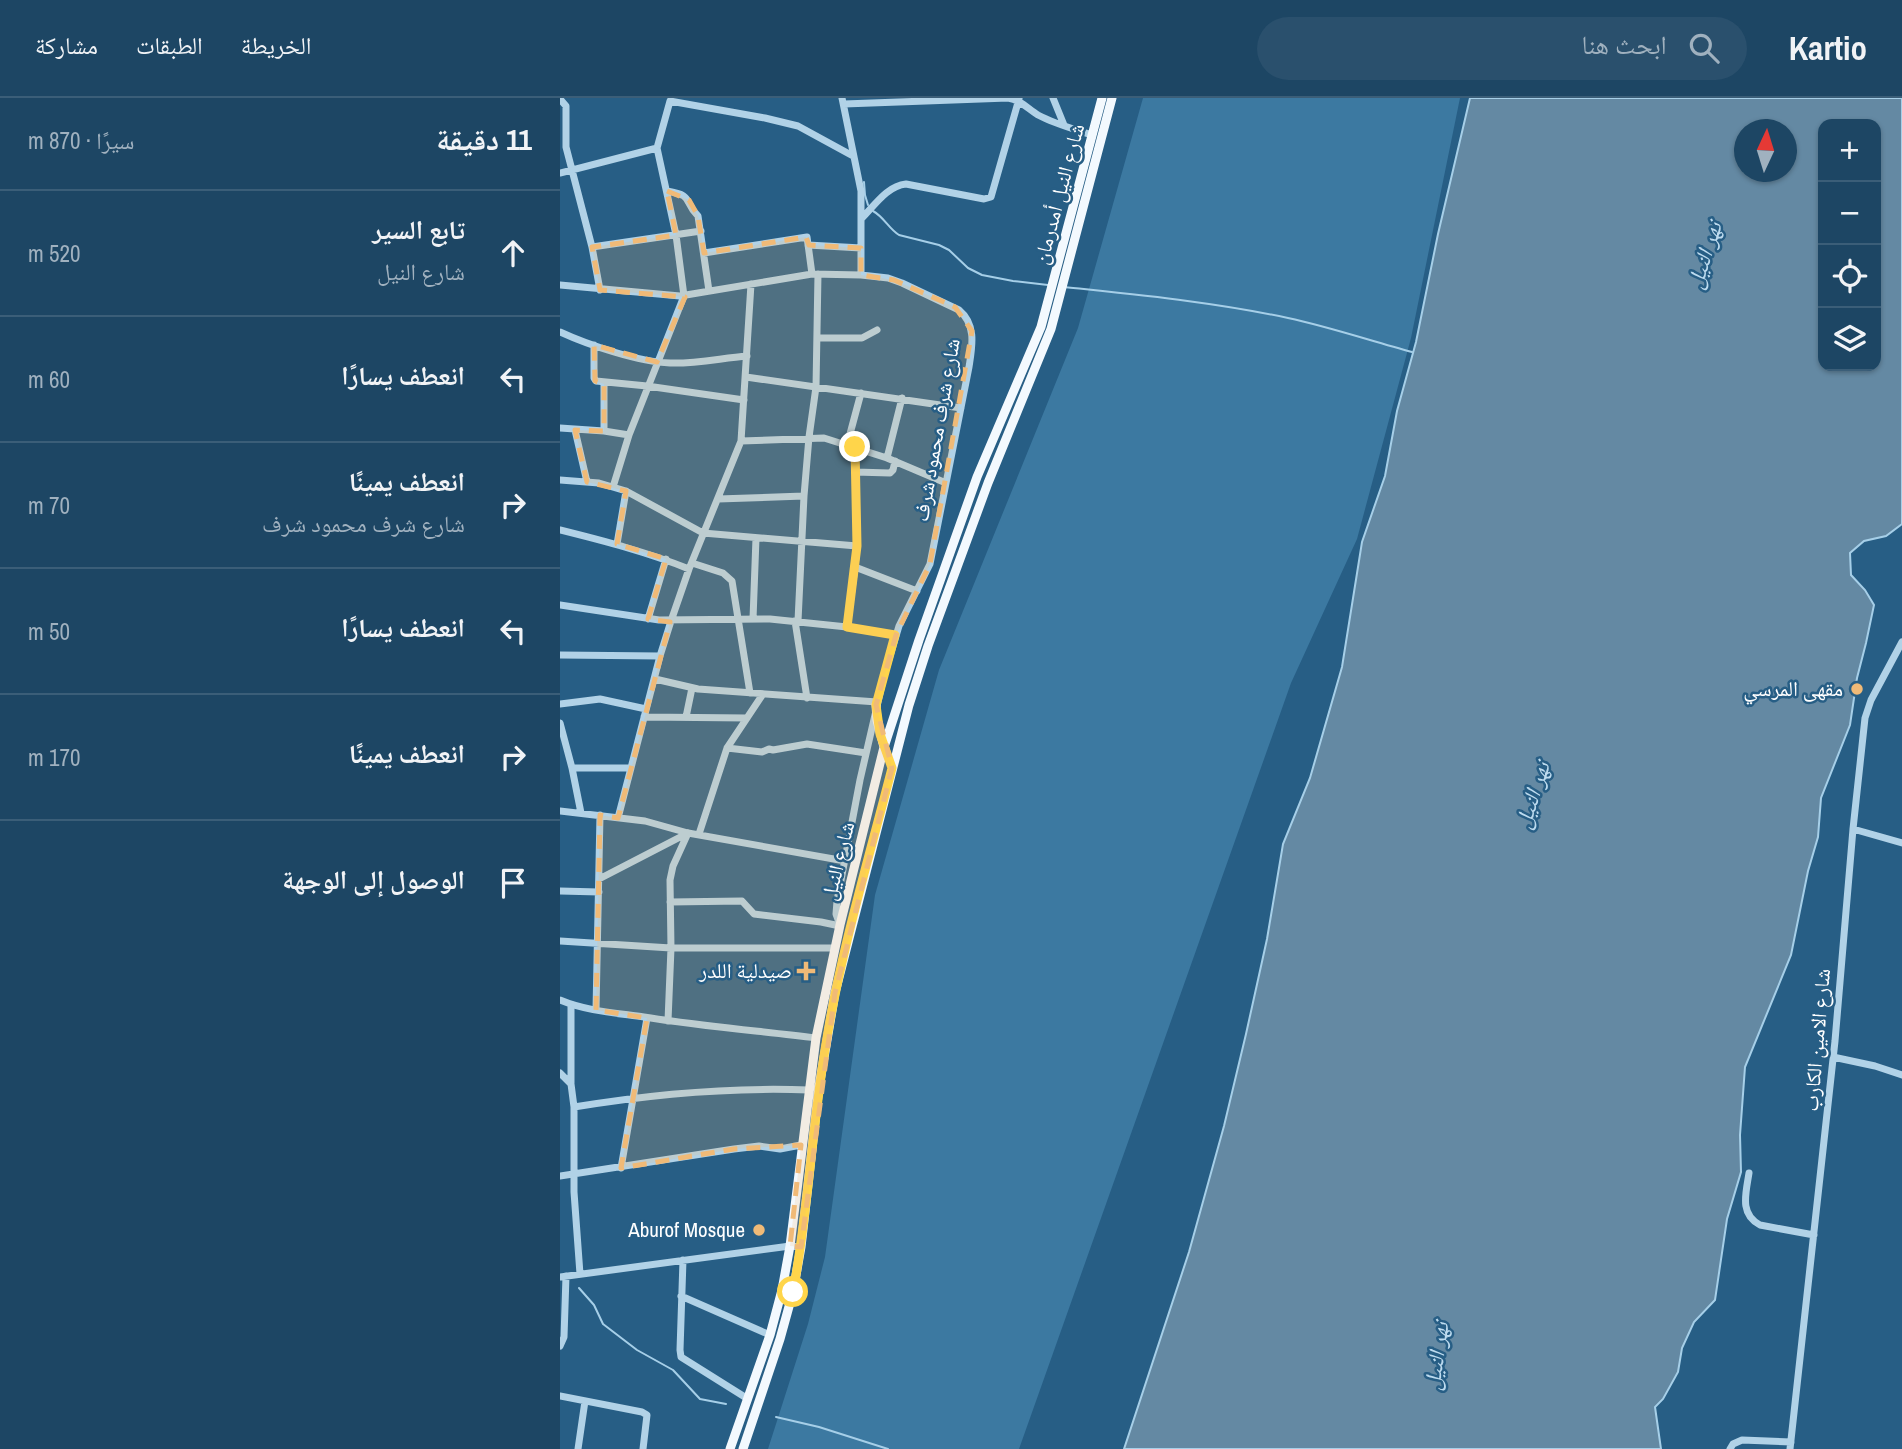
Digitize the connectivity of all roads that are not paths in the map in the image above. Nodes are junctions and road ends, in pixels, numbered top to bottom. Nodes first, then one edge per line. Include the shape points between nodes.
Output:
1 (1053, 98) edge
2 (1102, 98) edge
3 (1112, 98) edge
4 (560, 99) edge
5 (671, 99) edge
6 (914, 100) edge
7 (1019, 100) edge
8 (843, 101) edge
9 (1064, 125) junction
10 (1092, 135) junction
11 (657, 148) junction
12 (853, 156) junction
13 (572, 170) junction
14 (560, 173) edge
15 (667, 191) junction
16 (862, 218) junction
17 (701, 230) junction
18 (676, 235) junction
19 (808, 245) junction
20 (592, 247) junction
21 (861, 248) junction
22 (704, 253) junction
23 (1061, 272) junction
24 (815, 274) junction
25 (861, 275) junction
26 (751, 284) junction
27 (560, 285) edge
28 (600, 290) junction
29 (709, 291) junction
30 (684, 296) junction
31 (1054, 300) junction
32 (877, 330) dead end
33 (562, 333) edge
34 (818, 338) junction
35 (560, 342) edge
36 (594, 345) junction
37 (747, 355) junction
38 (657, 362) junction
39 (746, 377) junction
40 (604, 382) junction
41 (647, 386) junction
42 (816, 387) junction
43 (861, 393) junction
44 (902, 398) junction
45 (744, 400) junction
46 (961, 408) junction
47 (560, 428) edge
48 (575, 430) junction
49 (604, 431) junction
50 (629, 435) junction
51 (809, 437) junction
52 (741, 441) junction
53 (851, 446) junction
54 (887, 458) junction
55 (895, 461) junction
56 (855, 472) junction
57 (560, 480) edge
58 (587, 482) junction
59 (946, 483) junction
60 (613, 487) junction
61 (625, 491) junction
62 (804, 496) junction
63 (718, 499) junction
64 (561, 532) edge
65 (704, 533) junction
66 (756, 538) junction
67 (801, 542) junction
68 (617, 544) junction
69 (857, 546) junction
70 (666, 559) junction
71 (691, 566) junction
72 (855, 567) junction
73 (917, 591) junction
74 (560, 605) edge
75 (648, 619) junction
76 (738, 619) junction
77 (753, 619) junction
78 (671, 621) junction
79 (797, 621) junction
80 (847, 627) junction
81 (895, 635) junction
82 (1902, 642) edge
83 (560, 655) edge
84 (660, 656) junction
85 (655, 679) junction
86 (692, 688) junction
87 (750, 693) junction
88 (764, 694) junction
89 (807, 698) junction
90 (876, 703) junction
91 (560, 704) edge
92 (645, 713) junction
93 (686, 717) junction
94 (747, 719) junction
95 (560, 723) edge
96 (884, 747) junction
97 (727, 748) junction
98 (866, 753) junction
99 (572, 768) junction
100 (631, 768) junction
101 (892, 768) junction
102 (560, 811) edge
103 (581, 813) junction
104 (600, 816) junction
105 (618, 818) junction
106 (1853, 829) junction
107 (688, 833) junction
108 (699, 834) junction
109 (1902, 842) edge
110 (845, 861) junction
111 (599, 879) junction
112 (560, 891) edge
113 (599, 892) junction
114 (670, 902) junction
115 (840, 926) junction
116 (560, 941) edge
117 (598, 943) junction
118 (671, 948) junction
119 (835, 948) junction
120 (560, 1000) edge
121 (571, 1004) junction
122 (596, 1010) junction
123 (647, 1018) junction
124 (667, 1021) junction
125 (816, 1038) junction
126 (1833, 1056) junction
127 (560, 1073) edge
128 (1902, 1075) edge
129 (571, 1084) junction
130 (809, 1090) junction
131 (635, 1097) junction
132 (574, 1107) junction
133 (801, 1145) junction
134 (621, 1168) junction
135 (1749, 1173) dead end
136 (573, 1175) junction
137 (560, 1176) edge
138 (1814, 1235) junction
139 (790, 1246) junction
140 (801, 1247) junction
141 (683, 1260) junction
142 (580, 1274) junction
143 (563, 1276) edge
144 (681, 1296) junction
145 (770, 1335) junction
146 (560, 1346) edge
147 (560, 1396) edge
148 (748, 1399) junction
149 (585, 1401) junction
150 (1790, 1446) edge
151 (578, 1449) edge
152 (643, 1449) edge
153 (730, 1449) edge
154 (743, 1449) edge
155 (1731, 1449) edge

1 - 9 street
2 - 10 main road, شارع النيل أمدرمان
3 - 23 main road
4 - 13 street via 566,106 566,147
5 - 11 street
5 - 12 street via 798,126
6 - 7 street
6 - 8 street
7 - 9 street
7 - 16 street via 992,197 984,200 898,185
8 - 12 street
9 - 10 street
10 - 23 main road, شارع النيل أمدرمان
11 - 13 street
11 - 15 street
12 - 16 street
13 - 14 street
13 - 20 street
15 - 17 street via 684,194
15 - 18 street
16 - 21 street
17 - 18 street
17 - 22 street
18 - 20 street
18 - 30 street
19 - 21 street
19 - 22 street via 806,237
19 - 24 street
20 - 28 street
21 - 25 street
22 - 29 street
23 - 31 main road, شارع النيل أمدرمان
24 - 25 street, شارع شرف محمود شرف
24 - 26 street, شارع شرف محمود شرف
24 - 34 street
25 - 46 street, شارع شرف محمود شرف via 902,282 965,314 973,338
26 - 29 street, شارع شرف محمود شرف
26 - 37 street
27 - 28 street, شارع شرف محمود شرف
28 - 30 street, شارع شرف محمود شرف
29 - 30 street, شارع شرف محمود شرف
30 - 38 street
31 - 96 main road, شارع النيل via 977,477
31 - 101 main road, شارع النيل via 1045,347 988,483 928,646
32 - 34 street via 862,338
33 - 35 street
33 - 36 street
34 - 42 street
36 - 38 street
36 - 40 street via 594,378
37 - 38 street
37 - 39 street
38 - 41 street
39 - 42 street
39 - 45 street
40 - 41 street
40 - 49 street
41 - 45 street
41 - 50 street
42 - 43 street
42 - 51 street
43 - 44 street
43 - 53 street
44 - 46 street
44 - 54 street
45 - 52 street
46 - 59 street, شارع شرف محمود شرف
47 - 48 street
48 - 49 street
48 - 58 street
49 - 50 street
50 - 60 street
51 - 52 street
51 - 53 street
51 - 62 street
52 - 63 street
53 - 54 street
53 - 56 street
54 - 55 street
55 - 56 street via 888,473
55 - 59 street
56 - 69 street
57 - 58 street
58 - 60 street
59 - 73 street, شارع شرف محمود شرف via 930,564
60 - 61 street
61 - 65 street
61 - 68 street
62 - 63 street
62 - 67 street
63 - 65 street
64 - 68 street
65 - 66 street
65 - 71 street
66 - 67 street
66 - 77 street
67 - 69 street
67 - 79 street
68 - 70 street
69 - 72 street
70 - 71 street
70 - 75 street
71 - 76 street via 715,569 729,577
71 - 78 street
72 - 73 street
72 - 80 street
73 - 81 street, شارع شرف محمود شرف
74 - 75 street
75 - 78 street
76 - 77 street
76 - 78 street
76 - 87 street
77 - 79 street
78 - 84 street
79 - 80 street
79 - 89 street
80 - 81 street
81 - 90 street, شارع شرف محمود شرف
82 - 106 street, شارع الامين الكارب via 1865,718
83 - 84 street
84 - 85 street
85 - 86 street
85 - 92 street
86 - 87 street
86 - 93 street
87 - 88 street
88 - 89 street
88 - 94 street
89 - 90 street
90 - 96 main road
90 - 98 street, شارع شرف محمود شرف
91 - 92 street via 600,699
92 - 93 street
92 - 100 street
93 - 94 street
94 - 97 street
95 - 99 street
96 - 101 main road
96 - 115 main road, شارع النيل
97 - 98 street via 761,751 807,744
97 - 108 street
98 - 110 street, شارع شرف محمود شرف
99 - 100 street
99 - 103 street
100 - 105 street
101 - 140 main road, شارع النيل via 831,1016
102 - 103 street
103 - 104 street
104 - 105 street
104 - 111 street
105 - 107 street
106 - 109 street
106 - 126 street, شارع الامين الكارب
107 - 108 street
107 - 111 street
107 - 114 street via 673,866
108 - 110 street
110 - 115 street, شارع شرف محمود شرف via 836,908
111 - 113 street
112 - 113 street
113 - 117 street
114 - 115 street via 742,901 754,914
114 - 118 street
115 - 119 main road, شارع النيل
116 - 117 street
117 - 118 street
117 - 122 street
118 - 119 street
118 - 124 street
119 - 125 main road, شارع النيل
120 - 121 street
121 - 122 street
121 - 129 street
122 - 123 street
123 - 124 street
123 - 131 street
124 - 125 street
125 - 130 main road, شارع النيل
126 - 128 street
126 - 138 street, شارع الامين الكارب
127 - 129 street
129 - 132 street
130 - 131 street
130 - 133 main road, شارع النيل
131 - 132 street
131 - 134 street
132 - 136 street
133 - 134 street via 734,1149
133 - 139 main road, شارع النيل
134 - 136 street
135 - 138 street via 1745,1207 1753,1221
136 - 137 street
136 - 142 street
138 - 150 street, شارع الامين الكارب
139 - 140 street
139 - 141 street
139 - 145 main road, شارع النيل
140 - 154 main road, شارع النيل via 783,1328
141 - 142 street
141 - 144 street
142 - 143 street
143 - 146 street via 564,1337
144 - 145 street
144 - 148 street via 681,1357
145 - 148 main road, شارع النيل
147 - 149 street
148 - 153 main road, شارع النيل
149 - 151 street
149 - 152 street via 648,1415
150 - 155 street via 1742,1440

